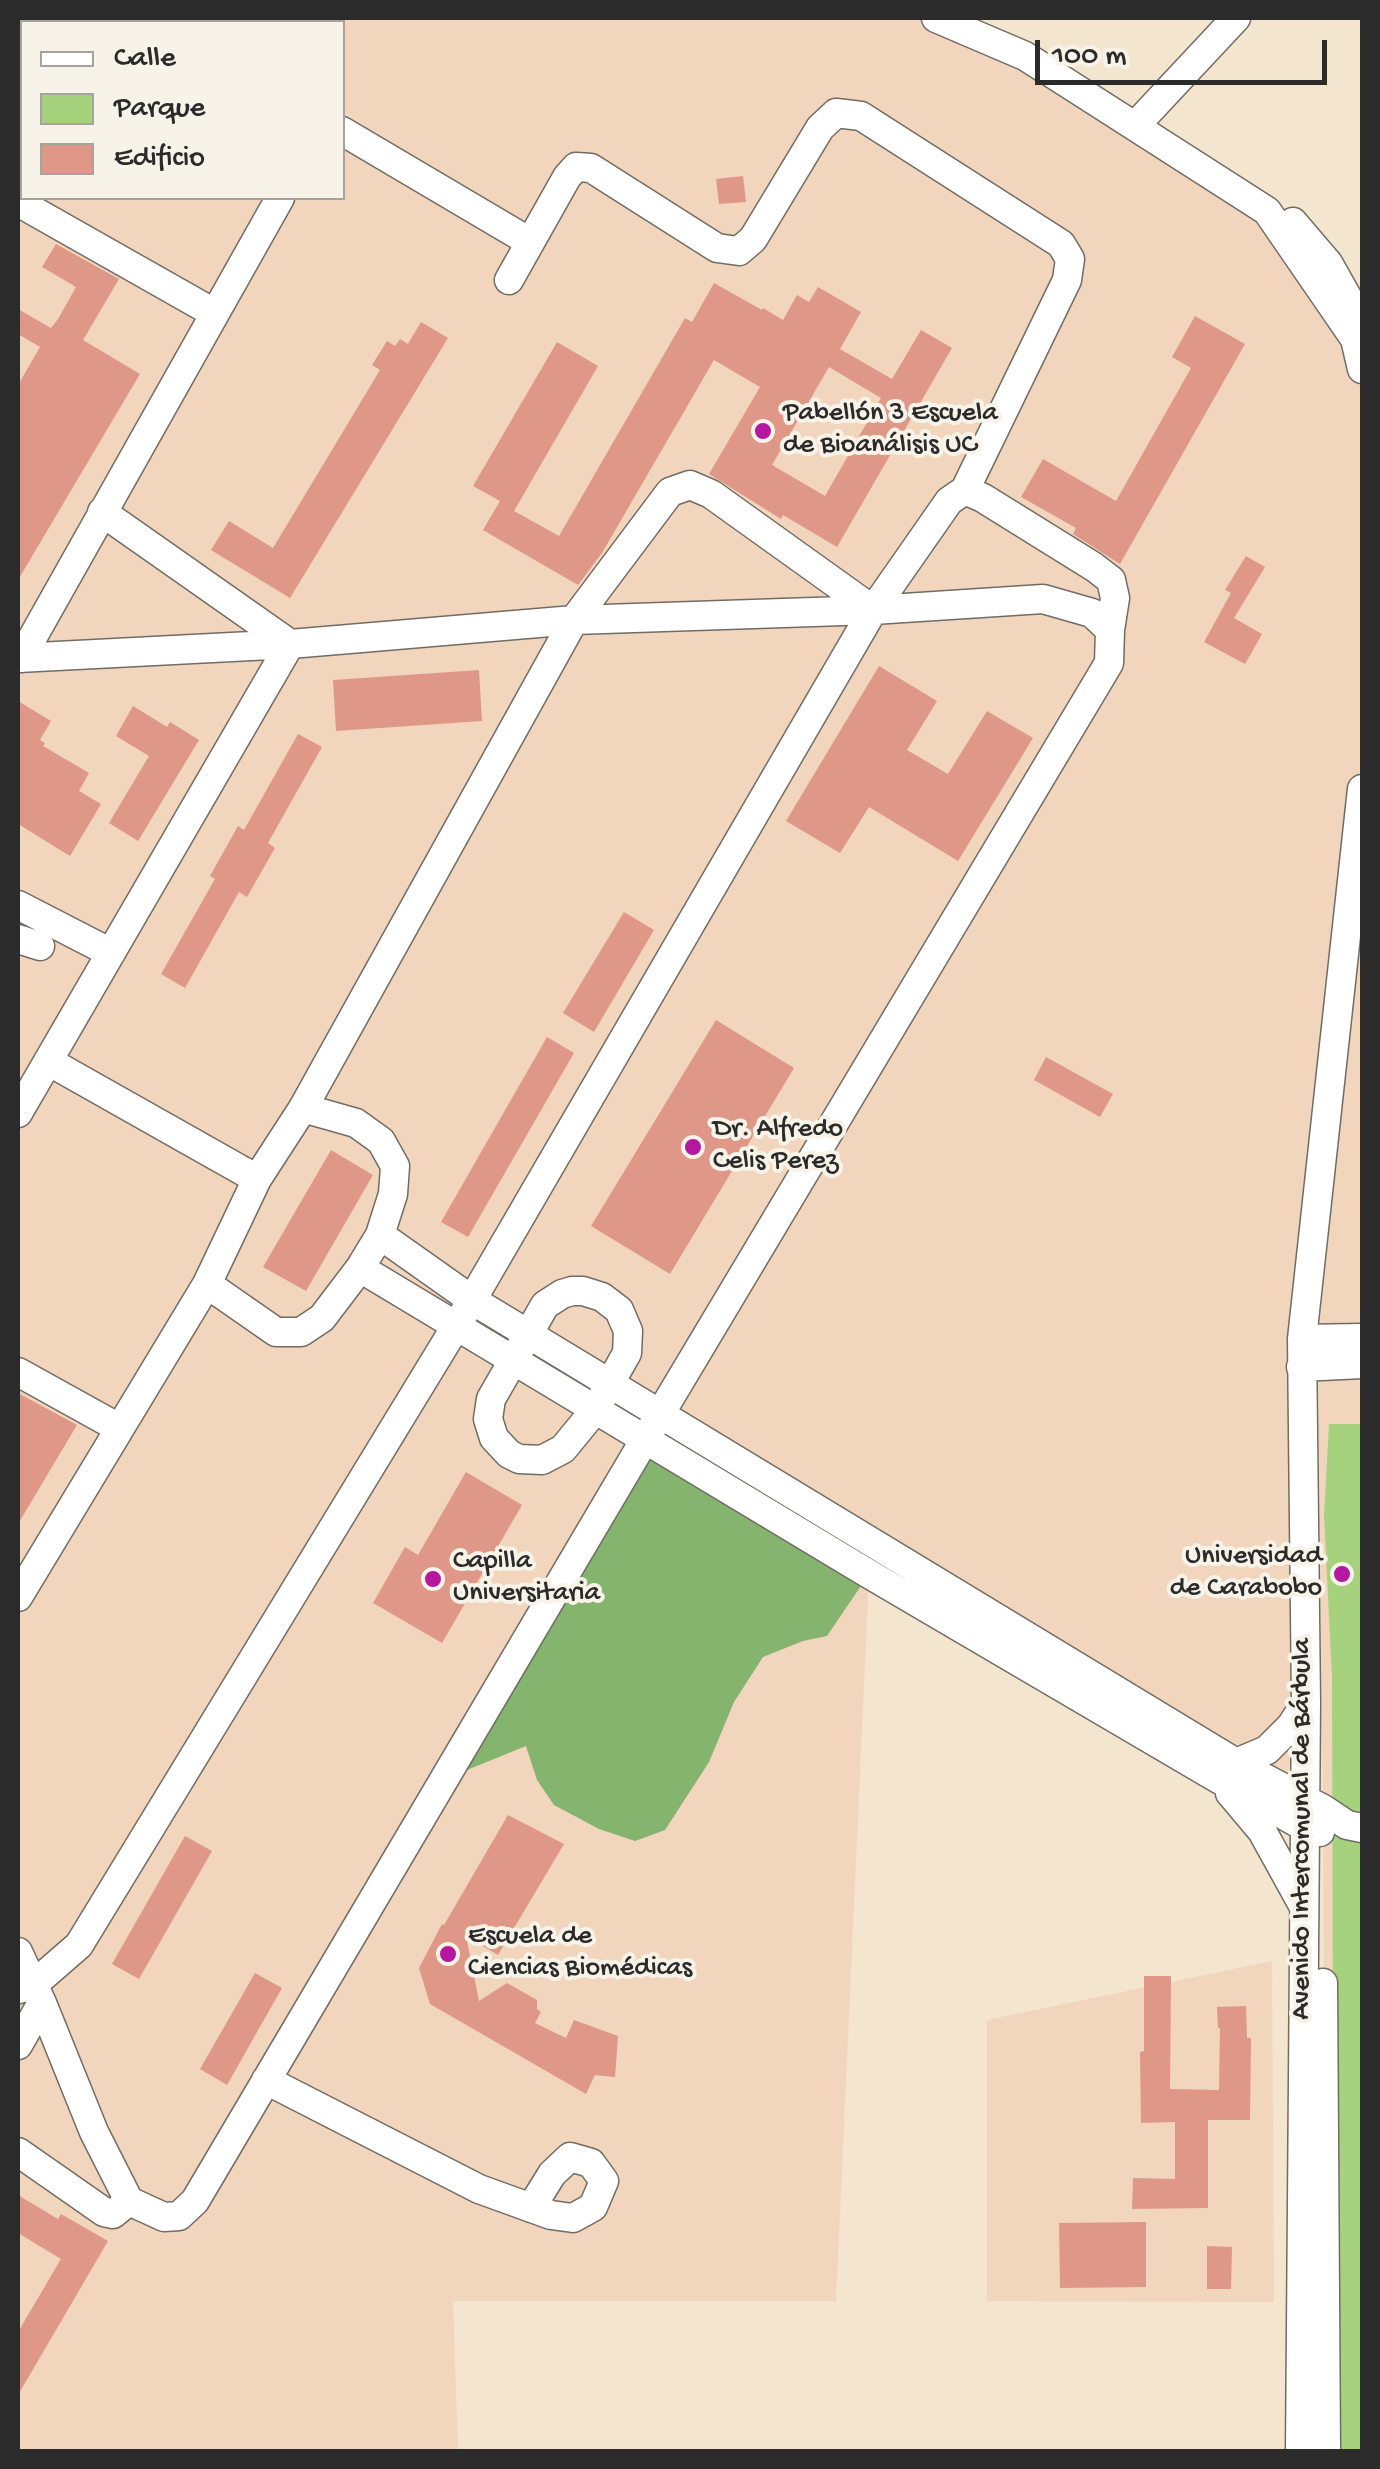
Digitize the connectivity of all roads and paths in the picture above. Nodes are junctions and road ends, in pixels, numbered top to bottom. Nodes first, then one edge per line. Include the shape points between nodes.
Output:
1 (936, 18) edge
2 (974, 18) edge
3 (1236, 18) edge
4 (1141, 119) junction
5 (345, 133) edge
6 (279, 200) edge
7 (18, 202) edge
8 (530, 242) junction
9 (509, 280) dead end
10 (214, 313) junction
11 (1362, 323) edge
12 (1362, 369) edge
13 (964, 490) junction
14 (102, 512) junction
15 (873, 610) junction
16 (574, 620) junction
17 (1110, 630) junction
18 (290, 644) junction
19 (19, 658) edge
20 (1362, 789) edge
21 (18, 904) edge
22 (1362, 920) edge
23 (111, 953) junction
24 (48, 1061) junction
25 (303, 1108) junction
26 (18, 1113) edge
27 (256, 1179) junction
28 (380, 1235) junction
29 (360, 1268) junction
30 (208, 1284) junction
31 (472, 1300) junction
32 (455, 1325) junction
33 (528, 1334) junction
34 (1362, 1338) edge
35 (1310, 1353) junction
36 (513, 1361) junction
37 (1362, 1364) edge
38 (18, 1372) edge
39 (610, 1384) junction
40 (594, 1410) junction
41 (660, 1415) junction
42 (118, 1428) junction
43 (644, 1441) junction
44 (18, 1597) edge
45 (1306, 1703) junction
46 (1225, 1770) junction
47 (1328, 1820) edge
48 (1304, 1906) junction
49 (18, 1952) edge
50 (31, 1992) edge
51 (18, 2045) edge
52 (266, 2080) junction
53 (18, 2152) edge
54 (129, 2201) junction
55 (531, 2208) dead end
56 (1300, 2452) edge
57 (1326, 2452) edge

1 - 4 street via 1025,56
2 - 4 street via 1022,40
3 - 4 street
4 - 11 street via 1281,208 1328,263
4 - 12 street via 1267,211 1355,339
5 - 8 street
6 - 10 street
7 - 10 street
8 - 9 street
8 - 13 street via 576,167 591,168 717,248 739,250 754,239 820,128 836,113 861,116 1061,244 1070,260 1067,280
10 - 14 street
13 - 15 street via 948,501
13 - 17 street via 1110,580
14 - 18 street
14 - 19 street
15 - 16 street
15 - 16 street via 690,485 670,492
15 - 17 street via 1044,599 1092,613
15 - 31 street
16 - 18 street
16 - 25 street
17 - 41 street via 1110,662
18 - 19 street
18 - 23 street
20 - 35 street, Avenido Intercomunal de Bárbula
21 - 23 street
22 - 35 street, Avenido Intercomunal de Bárbula
23 - 24 street
24 - 26 street
24 - 27 street
25 - 27 street
25 - 28 street via 356,1123 381,1140 395,1166
27 - 30 street
28 - 29 street
28 - 31 street
29 - 30 street via 322,1318 301,1332 276,1332
29 - 32 street
30 - 42 street
31 - 32 street
31 - 33 street
32 - 36 street
32 - 50 street via 79,1945
33 - 36 street
33 - 39 street
33 - 39 street via 545,1305 562,1294 602,1296 619,1310 628,1331 627,1353
34 - 35 street
35 - 37 street
35 - 45 street, Avenido Intercomunal de Bárbula
35 - 47 street, Avenido Intercomunal de Bárbula
36 - 40 street
36 - 40 street via 491,1398 488,1419 508,1454 531,1461 553,1456
38 - 42 street
39 - 40 street
39 - 41 street
40 - 43 street
41 - 43 street
41 - 46 street
42 - 44 street
43 - 46 street
43 - 52 street
45 - 46 street via 1267,1750
45 - 47 street, Avenido Intercomunal de Bárbula
46 - 47 street
46 - 48 street
47 - 48 street, Avenido Intercomunal de Bárbula
47 - 57 street, Avenido Intercomunal de Bárbula
48 - 56 street, Avenido Intercomunal de Bárbula
49 - 50 street
50 - 51 street
50 - 54 street
52 - 54 street via 195,2201 178,2216 164,2217
52 - 55 street via 479,2189
53 - 54 street via 104,2212 113,2214

